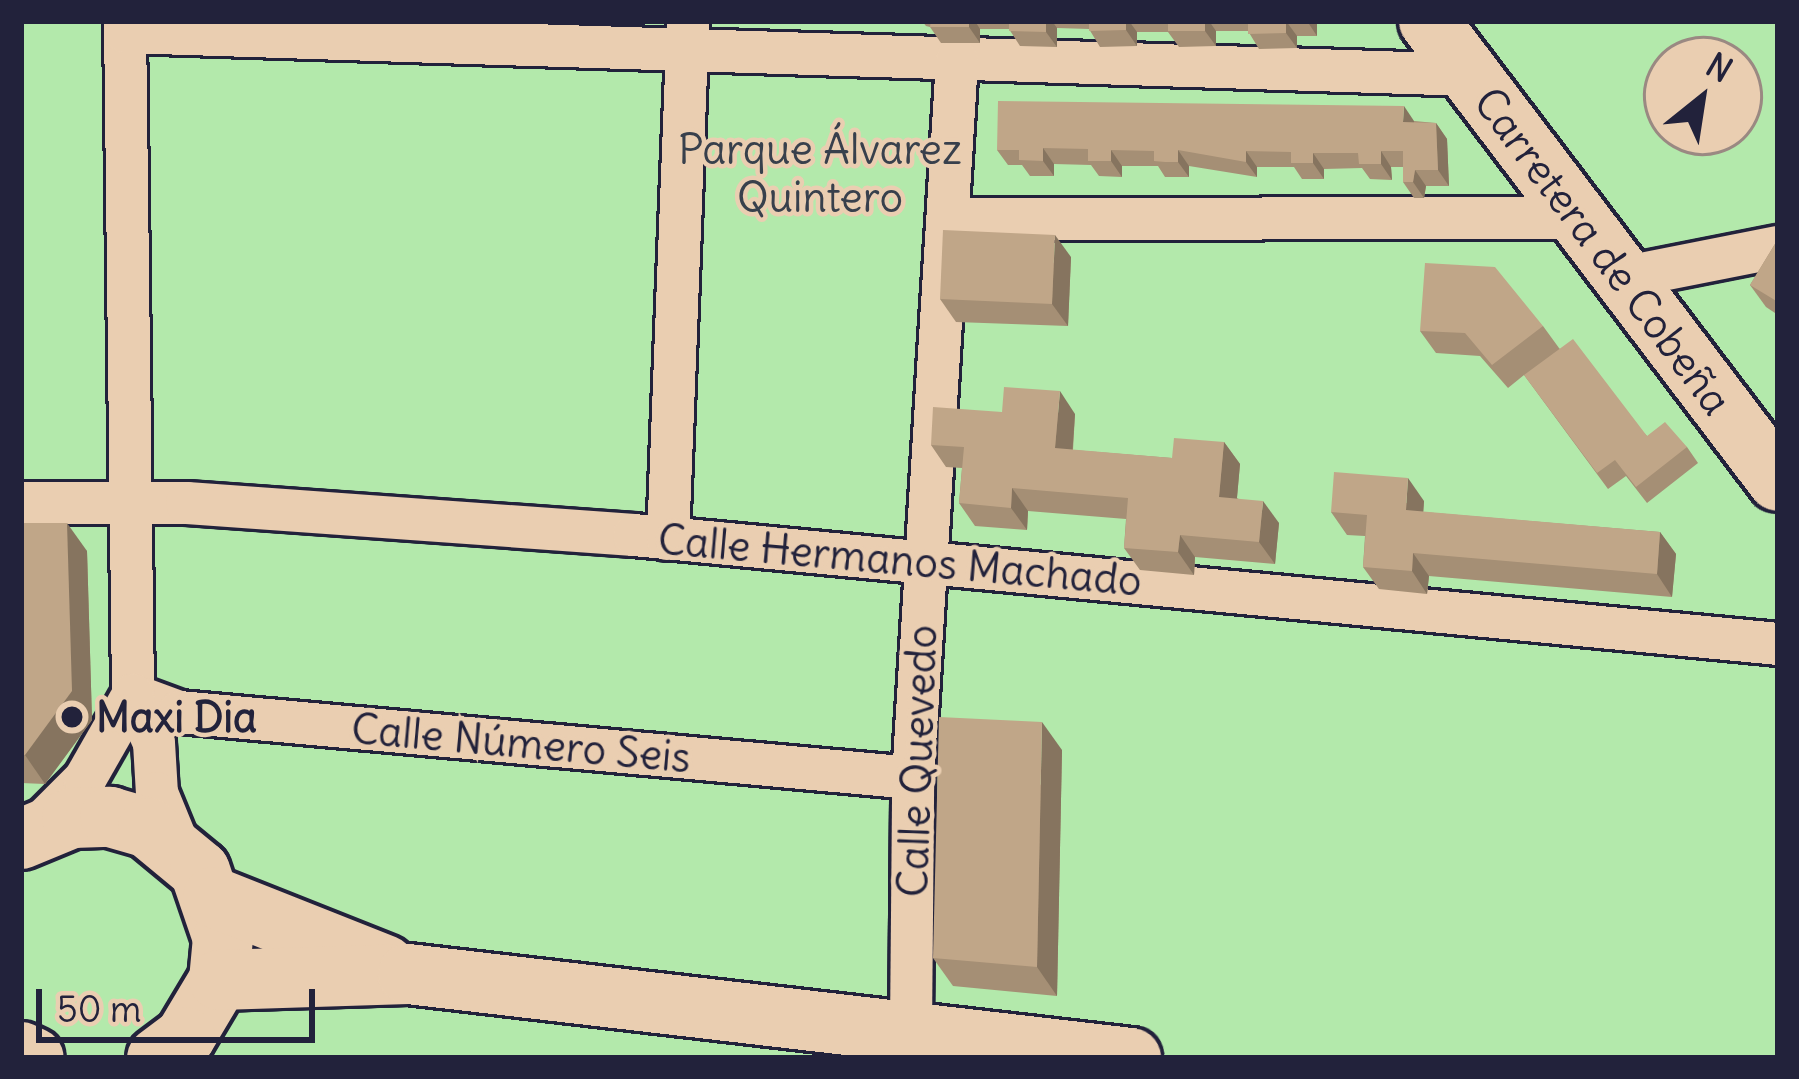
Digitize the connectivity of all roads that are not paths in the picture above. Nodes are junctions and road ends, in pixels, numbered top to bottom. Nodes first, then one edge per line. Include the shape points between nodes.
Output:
1 (1429, 21) edge
2 (125, 27) edge
3 (688, 37) edge
4 (957, 60) junction
5 (1468, 75) junction
6 (1580, 218) junction
7 (949, 219) junction
8 (1778, 248) edge
9 (1626, 277) junction
10 (1778, 481) edge
11 (129, 501) junction
12 (21, 503) edge
13 (668, 539) junction
14 (923, 561) junction
15 (1778, 644) edge
16 (133, 695) junction
17 (913, 778) junction
18 (28, 834) edge
19 (197, 873) junction
20 (408, 974) junction
21 (211, 1016) edge
22 (911, 1030) junction
23 (21, 1052) edge
24 (34, 1058) edge
25 (157, 1058) edge
26 (1131, 1058) edge

1 - 5 street, Carretera de Cobeña
2 - 3 street
2 - 11 street
3 - 4 street
3 - 13 street
4 - 5 street
4 - 7 street, Calle Quevedo
5 - 6 street, Carretera de Cobeña
6 - 7 street
6 - 9 street, Carretera de Cobeña
7 - 14 street, Calle Quevedo
8 - 9 street
9 - 10 street, Carretera de Cobeña
11 - 12 street, Calle Hermanos Machado
11 - 13 street, Calle Hermanos Machado
11 - 16 street
13 - 14 street, Calle Hermanos Machado
14 - 15 street, Calle Hermanos Machado
14 - 17 street, Calle Quevedo
16 - 17 street, Calle Número Seis via 179,712
16 - 18 street via 85,778
16 - 19 street via 154,743 157,793
17 - 22 street, Calle Quevedo
18 - 19 street via 110,817
19 - 20 street
19 - 21 street via 223,938
20 - 21 street
20 - 22 street
21 - 25 street
22 - 26 street
23 - 24 street

